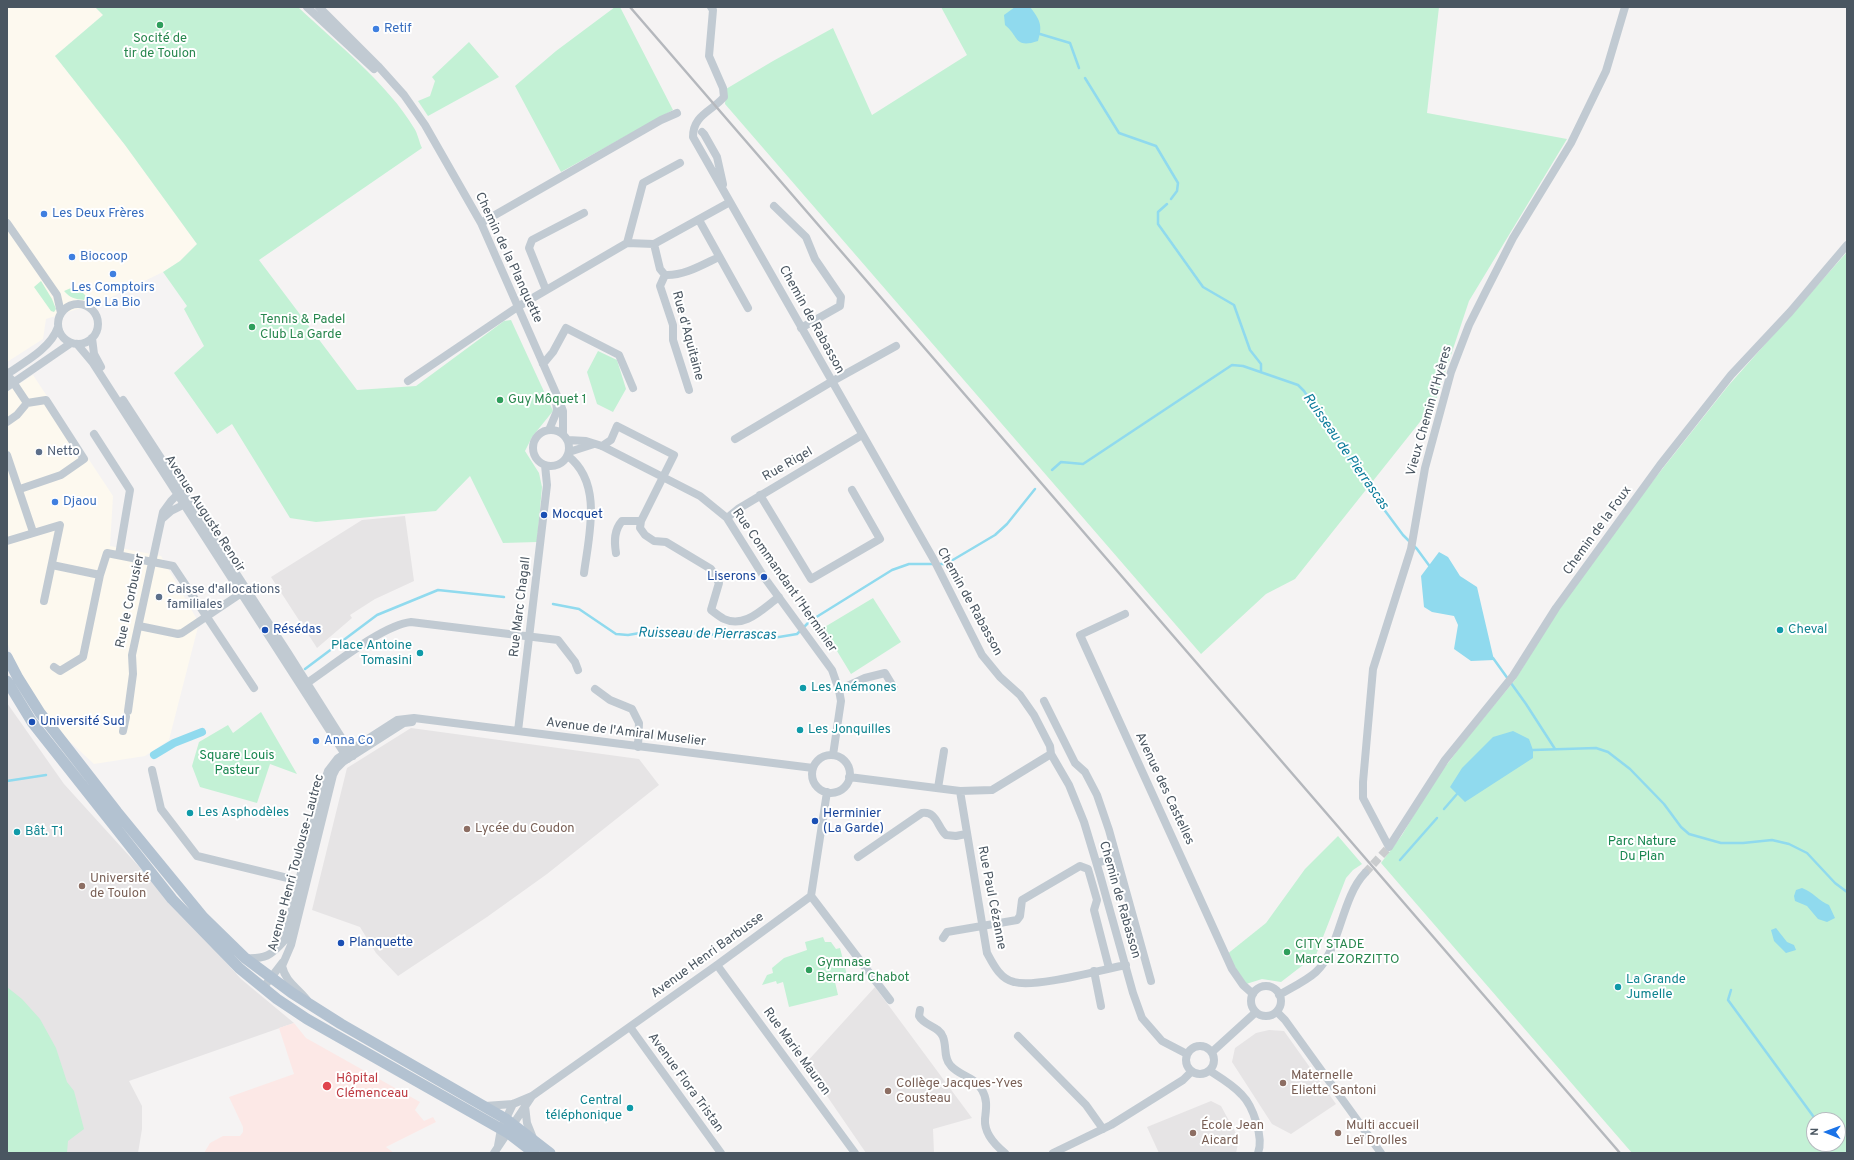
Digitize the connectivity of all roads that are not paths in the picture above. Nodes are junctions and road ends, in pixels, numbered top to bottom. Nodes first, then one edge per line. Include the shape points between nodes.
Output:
1 (319, 7) edge
2 (711, 7) edge
3 (1625, 7) edge
4 (310, 8) edge
5 (404, 95) junction
6 (677, 113) dead end
7 (705, 114) junction
8 (702, 132) junction
9 (692, 137) junction
10 (680, 163) dead end
11 (730, 202) junction
12 (774, 206) dead end
13 (584, 213) dead end
14 (698, 220) junction
15 (7, 223) edge
16 (481, 223) junction
17 (627, 243) junction
18 (654, 244) junction
19 (1847, 245) edge
20 (719, 257) junction
21 (665, 274) junction
22 (546, 290) junction
23 (57, 295) junction
24 (75, 304) junction
25 (519, 306) junction
26 (748, 308) dead end
27 (61, 313) junction
28 (58, 327) junction
29 (801, 328) junction
30 (92, 338) junction
31 (74, 343) junction
32 (896, 346) dead end
33 (543, 364) junction
34 (7, 373) edge
35 (408, 381) dead end
36 (831, 382) junction
37 (10, 385) edge
38 (633, 388) dead end
39 (689, 390) dead end
40 (556, 394) junction
41 (27, 403) junction
42 (7, 422) edge
43 (549, 430) junction
44 (563, 433) junction
45 (94, 434) dead end
46 (862, 434) junction
47 (735, 439) dead end
48 (568, 440) junction
49 (599, 444) junction
50 (569, 454) junction
51 (7, 456) edge
52 (545, 465) junction
53 (555, 466) junction
54 (663, 478) junction
55 (547, 485) junction
56 (20, 489) junction
57 (852, 490) dead end
58 (180, 493) junction
59 (760, 495) junction
60 (186, 503) junction
61 (727, 518) junction
62 (161, 520) junction
63 (641, 521) junction
64 (33, 532) junction
65 (7, 541) edge
66 (616, 553) dead end
67 (119, 555) junction
68 (152, 561) junction
69 (52, 565) junction
70 (584, 573) dead end
71 (100, 575) junction
72 (244, 592) junction
73 (778, 597) junction
74 (44, 601) dead end
75 (1125, 614) dead end
76 (208, 617) junction
77 (139, 626) junction
78 (529, 636) junction
79 (7, 657) edge
80 (54, 667) dead end
81 (578, 670) dead end
82 (7, 681) edge
83 (304, 684) junction
84 (254, 688) dead end
85 (894, 688) dead end
86 (595, 689) dead end
87 (839, 690) junction
88 (1044, 701) dead end
89 (123, 731) dead end
90 (518, 731) junction
91 (638, 746) junction
92 (944, 751) dead end
93 (349, 754) junction
94 (1051, 754) junction
95 (833, 755) junction
96 (812, 768) junction
97 (152, 770) dead end
98 (849, 777) junction
99 (938, 788) junction
100 (960, 791) junction
101 (827, 792) junction
102 (966, 834) junction
103 (1389, 847) joint
104 (858, 856) dead end
105 (1116, 857) junction
106 (1096, 862) junction
107 (1364, 874) tunnel mouth
108 (300, 881) junction
109 (811, 896) junction
110 (983, 925) junction
111 (943, 938) dead end
112 (274, 953) junction
113 (245, 958) junction
114 (283, 962) junction
115 (717, 965) junction
116 (1126, 965) junction
117 (1109, 968) junction
118 (260, 969) junction
119 (1094, 971) junction
120 (271, 977) junction
121 (252, 979) junction
122 (1151, 981) dead end
123 (263, 988) junction
124 (1253, 994) junction
125 (1279, 995) junction
126 (890, 1000) dead end
127 (310, 1004) junction
128 (1101, 1006) dead end
129 (920, 1010) dead end
130 (1256, 1012) junction
131 (1277, 1012) junction
132 (630, 1027) junction
133 (1018, 1036) dead end
134 (1212, 1052) junction
135 (1187, 1054) junction
136 (1210, 1071) junction
137 (1191, 1072) junction
138 (532, 1096) junction
139 (513, 1104) junction
140 (485, 1106) junction
141 (525, 1106) junction
142 (507, 1127) junction
143 (1103, 1129) junction
144 (533, 1138) junction
145 (496, 1150) edge
146 (1260, 1152) edge
147 (534, 1153) edge
148 (550, 1153) edge
149 (721, 1153) edge
150 (855, 1153) edge
151 (1005, 1153) edge
152 (1053, 1153) edge
153 (1381, 1153) edge

1 - 5 street, Chemin de la Planquette
2 - 7 street via 713,10 709,56 724,96
3 - 103 street, Vieux Chemin d'Hyères via 1606,71 1561,161 1513,238 1469,324 1451,372 1425,468 1411,549 1373,669 1363,798
4 - 5 street, Chemin de la Planquette
5 - 16 street, Chemin de la Planquette via 425,125
6 - 16 street
7 - 8 street
7 - 9 street via 696,120
8 - 9 street via 697,132
8 - 11 street, Chemin de Rabasson via 717,157
9 - 11 street, Chemin de Rabasson
10 - 17 street via 643,183
11 - 14 street
11 - 29 street, Chemin de Rabasson
12 - 29 street via 806,237 815,259 841,297 840,306
13 - 22 street via 532,240 529,248
14 - 18 street
14 - 20 street
15 - 23 street
16 - 25 street, Chemin de la Planquette
17 - 18 street
17 - 22 street
18 - 21 street, Rue d'Aquitaine via 660,269
19 - 103 street, Chemin de la Foux via 1790,312 1731,375 1689,428 1556,608 1513,676 1441,767
20 - 21 street via 673,275
20 - 26 street
21 - 39 street, Rue d'Aquitaine via 660,286 673,325 673,340
22 - 25 street
23 - 24 street
23 - 27 street
24 - 27 street
24 - 30 street via 86,306 95,314 97,328
25 - 33 street, Chemin de la Planquette
25 - 35 street
27 - 28 street
28 - 31 street via 62,337
28 - 34 street via 49,343
29 - 36 street, Chemin de Rabasson
30 - 31 street
30 - 58 street, Avenue Auguste Renoir via 97,360
31 - 37 street
31 - 58 street, Avenue Auguste Renoir via 93,364
32 - 36 street
33 - 38 street via 566,328 619,354
33 - 40 street, Chemin de la Planquette
34 - 37 street
36 - 46 street, Chemin de Rabasson
36 - 47 street
37 - 41 street
40 - 43 street, Chemin de la Planquette via 557,411
40 - 44 street, Chemin de la Planquette via 563,412
41 - 42 street
41 - 56 street via 46,400 84,459 61,475
43 - 44 street
43 - 52 street via 539,434 533,448 536,459
44 - 48 street
45 - 67 street via 130,490
46 - 59 street, Rue Rigel
46 - 94 street, Chemin de Rabasson via 932,558 982,655 1027,705 1050,746
48 - 49 street, Rue Commandant l'Herminier via 586,440
48 - 50 street
49 - 50 street
49 - 54 street, Rue Commandant l'Herminier
49 - 54 street via 611,440 617,426 674,455
50 - 53 street via 563,462
50 - 70 street via 584,472 592,497
51 - 56 street
52 - 53 street
52 - 55 street, Rue Marc Chagall
53 - 55 street, Rue Marc Chagall
54 - 61 street, Rue Commandant l'Herminier via 700,496
54 - 63 street
55 - 78 street, Rue Marc Chagall
56 - 64 street
57 - 59 street via 880,539 811,579
58 - 60 street, Avenue Auguste Renoir
58 - 62 street, Rue le Corbusier via 167,506
59 - 61 street, Rue Rigel
60 - 62 street via 171,510
60 - 72 street, Avenue Auguste Renoir
61 - 73 street, Rue Commandant l'Herminier
62 - 68 street, Rue le Corbusier
63 - 66 street via 622,521 619,524 614,543
63 - 73 street via 640,528 644,535 654,541 666,542 711,569 719,583 711,610 724,619 738,623 749,619
64 - 65 street
64 - 69 street via 60,525
67 - 68 street
67 - 71 street via 108,553
68 - 76 street via 173,566
68 - 77 street, Rue le Corbusier
69 - 71 street
69 - 74 street
71 - 80 street via 83,657 60,672
72 - 76 street
72 - 83 street, Avenue Auguste Renoir
73 - 87 street, Rue Commandant l'Herminier via 832,670
75 - 124 street, Avenue des Castelles via 1080,635 1232,969
76 - 77 street via 178,634
76 - 84 street
77 - 89 street, Rue le Corbusier via 132,655 133,674
78 - 81 street via 558,640 576,662
78 - 83 street via 417,622 400,623
78 - 90 street, Rue Marc Chagall
79 - 113 main road via 40,713 117,812 202,917
82 - 121 main road via 36,728 172,899 226,956
83 - 93 street, Avenue Auguste Renoir
85 - 87 street via 885,673 865,678
86 - 91 street via 610,700 632,709 639,723
87 - 95 street, Rue Commandant l'Herminier via 840,714
88 - 105 street via 1074,763 1085,772 1097,794
90 - 91 street, Avenue de l'Amiral Muselier
90 - 93 street, Avenue de l'Amiral Muselier via 414,718 401,719
91 - 96 street, Avenue de l'Amiral Muselier
92 - 99 street
93 - 108 street, Avenue Henri Toulouse-Lautrec via 332,764 327,775
93 - 114 street, Avenue Henri Toulouse-Lautrec via 333,776 291,945
94 - 100 street via 992,790
94 - 106 street, Chemin de Rabasson via 1069,785
95 - 96 street via 818,759
95 - 98 street via 839,756 848,765
96 - 101 street via 814,784
97 - 108 street via 162,809 197,856
98 - 99 street
98 - 101 street via 842,789 833,793
99 - 100 street
100 - 102 street, Rue Paul Cézanne
101 - 109 street
102 - 104 street via 946,834 934,816 927,812 922,813
102 - 110 street, Rue Paul Cézanne
105 - 106 street
105 - 122 street
106 - 116 street, Chemin de Rabasson
107 - 125 street via 1352,892 1323,963 1308,977
108 - 112 street, Avenue Henri Toulouse-Lautrec via 288,932
109 - 115 street, Avenue Henri Barbusse
109 - 126 street
110 - 111 street via 947,932
110 - 117 street via 1017,920 1022,900 1080,866 1088,869 1097,900 1094,910
110 - 119 street, Rue Paul Cézanne via 987,953 997,971 1012,982 1031,984
112 - 113 street, Avenue Henri Toulouse-Lautrec via 260,958
112 - 118 street, Avenue Henri Toulouse-Lautrec
113 - 118 main road
114 - 120 street, Avenue Henri Toulouse-Lautrec
114 - 127 street, Avenue Henri Toulouse-Lautrec via 286,978
115 - 132 street, Avenue Henri Barbusse
115 - 150 street, Rue Marie Mauron
116 - 117 street, Rue Paul Cézanne
116 - 135 street, Chemin de Rabasson via 1142,1018 1162,1041
117 - 119 street, Rue Paul Cézanne
118 - 120 main road
118 - 121 street, Avenue Henri Toulouse-Lautrec
119 - 128 street
120 - 123 street, Avenue Henri Toulouse-Lautrec
120 - 127 main road
121 - 123 main road
123 - 142 main road via 307,1019
124 - 125 street via 1266,986 1274,989
124 - 130 street via 1251,1005
125 - 131 street via 1280,1006
127 - 140 main road
129 - 151 street via 918,1016 921,1020 940,1032 946,1061 982,1089 987,1107 985,1125 991,1139
130 - 131 street via 1266,1016
130 - 134 street
131 - 153 street
132 - 138 street, Avenue Henri Barbusse
132 - 149 street, Avenue Flora Tristan
133 - 143 street via 1086,1105
134 - 135 street via 1200,1046 1192,1048
134 - 136 street via 1214,1064
135 - 137 street via 1185,1062
136 - 137 street via 1199,1075
136 - 146 street via 1243,1096 1256,1119
137 - 143 street
138 - 139 street, Avenue Henri Barbusse
138 - 141 street, Avenue Henri Barbusse
139 - 140 street, Avenue Henri Barbusse
139 - 142 street
140 - 142 main road
141 - 142 street, Avenue Henri Barbusse
141 - 144 street via 527,1123
142 - 144 main road
142 - 145 street
142 - 147 main road
143 - 152 street
144 - 148 main road

